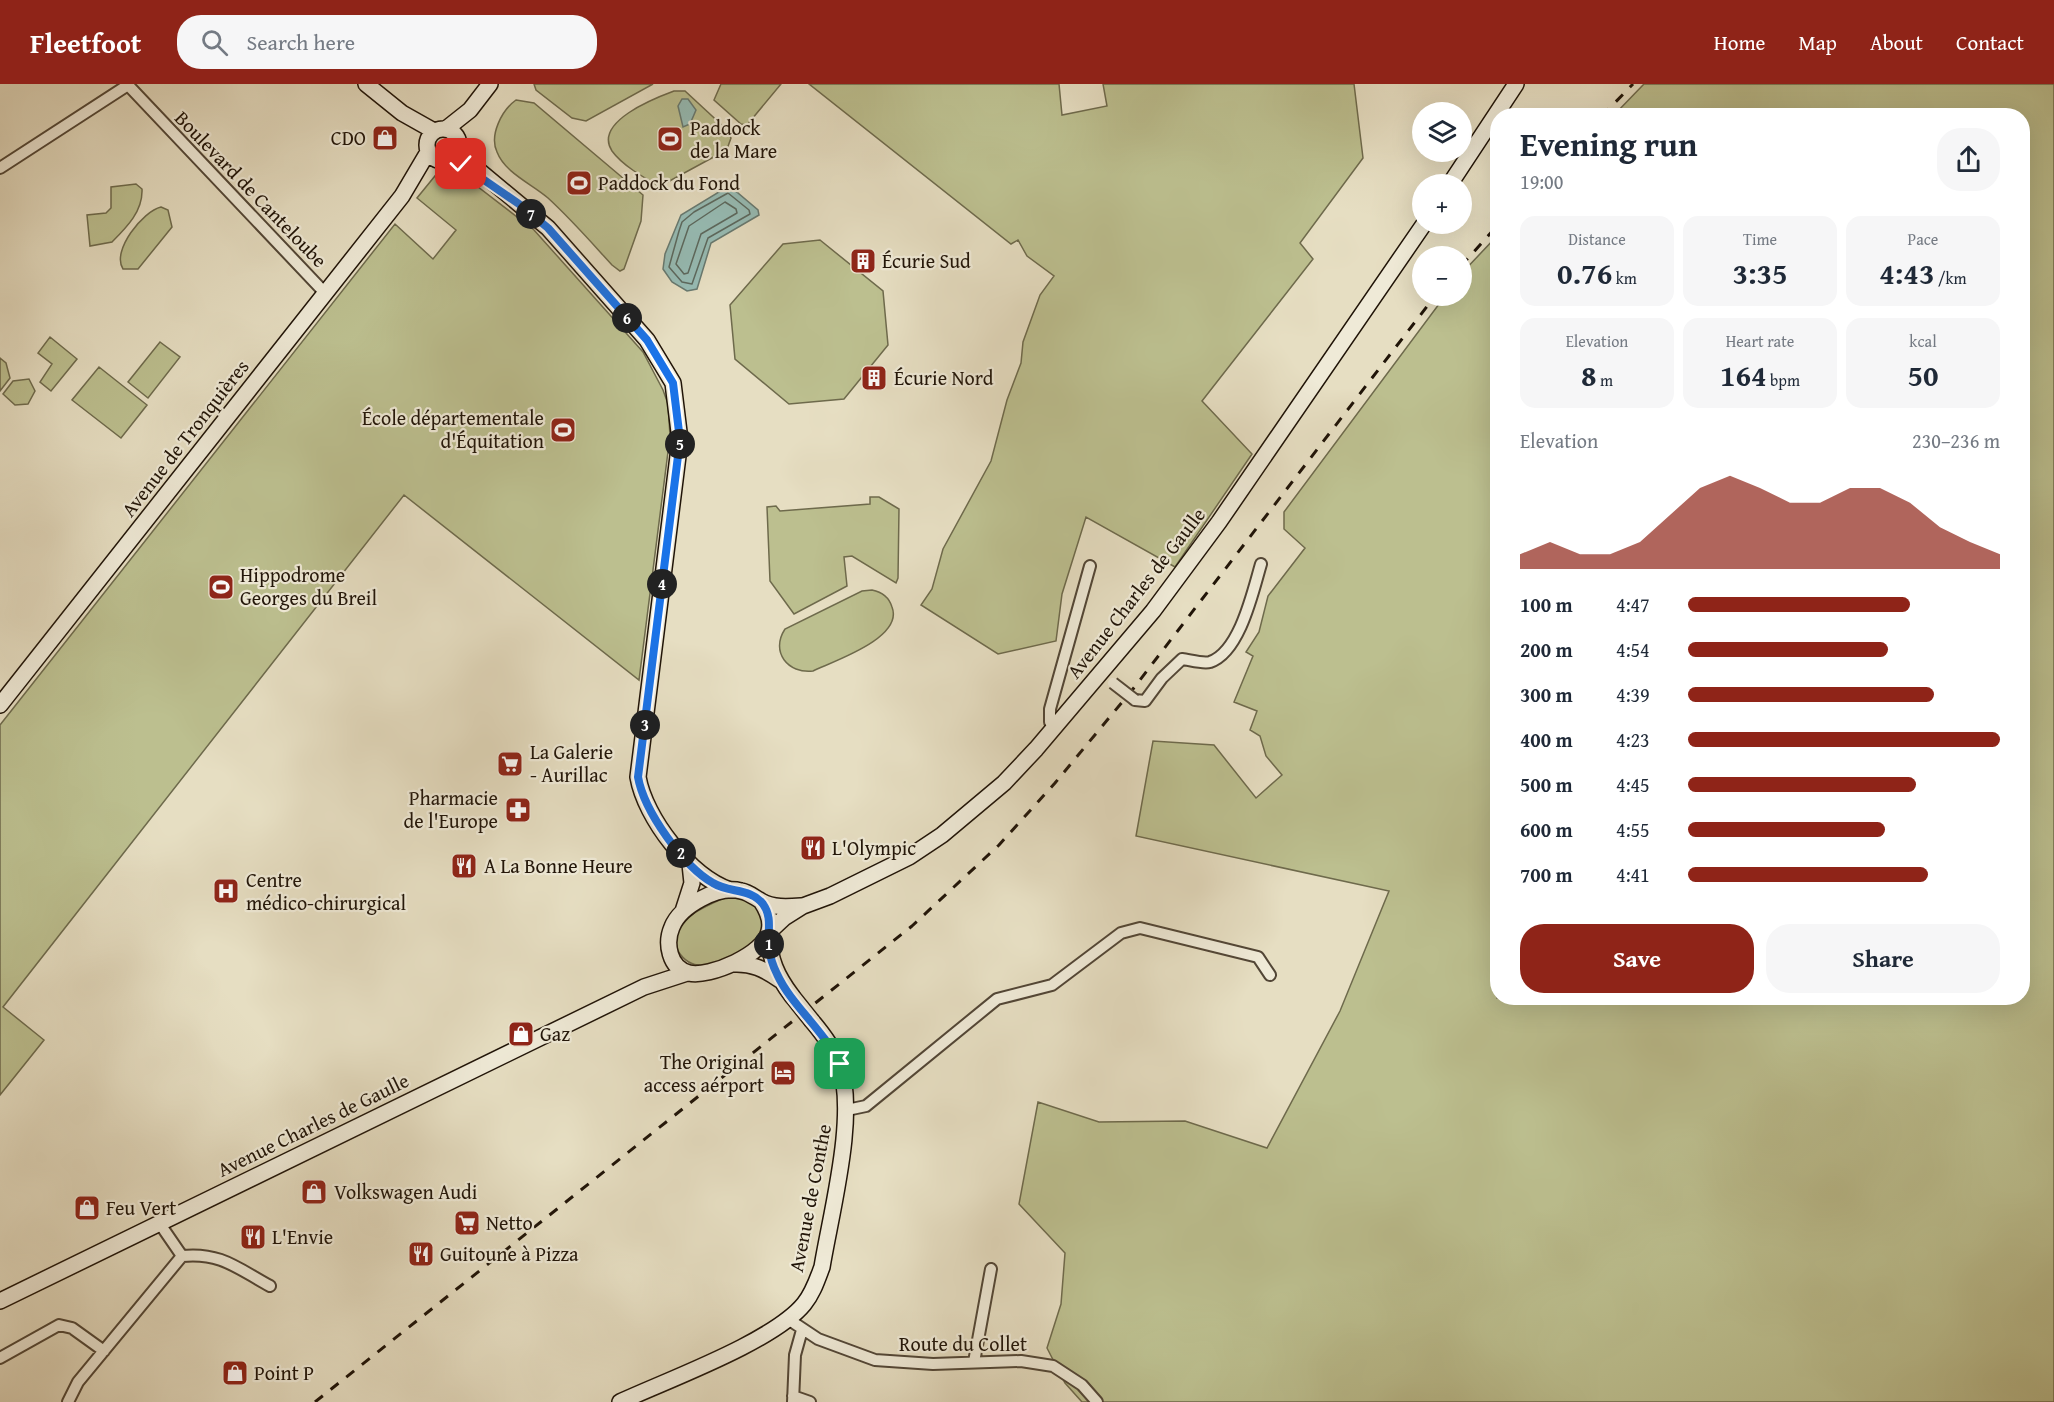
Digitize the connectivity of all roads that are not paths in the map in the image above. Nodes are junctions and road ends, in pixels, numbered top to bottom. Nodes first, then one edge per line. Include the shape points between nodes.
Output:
1 (128, 84) edge
2 (366, 84) edge
3 (490, 84) edge
4 (1516, 84) edge
5 (1500, 108) edge
6 (470, 110) junction
7 (1490, 123) edge
8 (459, 145) junction
9 (437, 146) junction
10 (0, 168) edge
11 (1457, 174) edge
12 (519, 204) junction
13 (1417, 234) edge
14 (325, 293) junction
15 (1261, 564) dead end
16 (1090, 566) dead end
17 (1106, 680) junction
18 (0, 705) edge
19 (1055, 727) junction
20 (690, 864) junction
21 (730, 890) junction
22 (761, 901) junction
23 (803, 906) junction
24 (683, 911) junction
25 (769, 933) junction
26 (669, 949) junction
27 (730, 964) junction
28 (687, 972) junction
29 (1270, 975) dead end
30 (780, 980) junction
31 (644, 987) junction
32 (847, 1110) junction
33 (160, 1224) junction
34 (182, 1256) junction
35 (991, 1269) dead end
36 (270, 1286) dead end
37 (0, 1301) edge
38 (789, 1319) junction
39 (802, 1330) junction
40 (104, 1351) junction
41 (0, 1359) edge
42 (974, 1362) junction
43 (793, 1399) edge
44 (68, 1402) edge
45 (620, 1402) edge
46 (810, 1402) edge
47 (1097, 1402) edge

1 - 10 street
1 - 14 street, Boulevard de Canteloube
2 - 9 street
3 - 6 street, Avenue de Tronquières
4 - 5 street
6 - 8 street, Avenue de Tronquières
6 - 9 street, Avenue de Tronquières
7 - 11 street
8 - 9 street via 454,157
8 - 9 street via 454,133
8 - 12 street via 471,164
9 - 12 street
9 - 14 street, Avenue de Tronquières
12 - 20 street via 548,228 647,340 673,383 680,440 638,777 648,810
13 - 17 street, Avenue Charles de Gaulle
14 - 18 street, Avenue de Tronquières
15 - 17 street, bridge via 1243,621 1224,653 1209,662 1182,659 1144,700 1135,700
16 - 19 street via 1050,710 1050,722
17 - 19 street, Avenue Charles de Gaulle
19 - 23 street, Avenue Charles de Gaulle via 1004,783 942,835 909,857
20 - 21 street via 712,883
20 - 24 street via 692,883
21 - 22 street
21 - 24 street via 718,892
22 - 23 street, Avenue Charles de Gaulle via 780,907
22 - 25 street via 769,917
23 - 25 street, Avenue Charles de Gaulle
24 - 26 street via 670,930
25 - 27 street via 754,952
25 - 30 street, Avenue de Conthe via 772,963
26 - 28 street via 678,967
26 - 31 street, Avenue Charles de Gaulle via 663,965
27 - 28 street via 712,971
27 - 30 street, Avenue de Conthe via 752,965
28 - 31 street, Avenue Charles de Gaulle
29 - 32 street via 1258,957 1140,928 1121,933 1052,985 997,999 866,1106
30 - 32 street, Avenue de Conthe, bridge via 831,1044 840,1064
31 - 33 street, Avenue Charles de Gaulle
32 - 38 street, Avenue de Conthe via 822,1267 805,1303
33 - 34 street
33 - 37 street, Avenue Charles de Gaulle
34 - 36 street via 215,1256
34 - 40 street
35 - 42 street
38 - 39 street, Route du Collet
38 - 45 street, Avenue de Conthe via 753,1341
39 - 42 street, Route du Collet via 875,1360
39 - 43 street via 795,1355
40 - 41 street via 72,1328 59,1325
40 - 44 street via 78,1382
42 - 47 street, Route du Collet via 1021,1361 1053,1366 1082,1385
43 - 46 street

